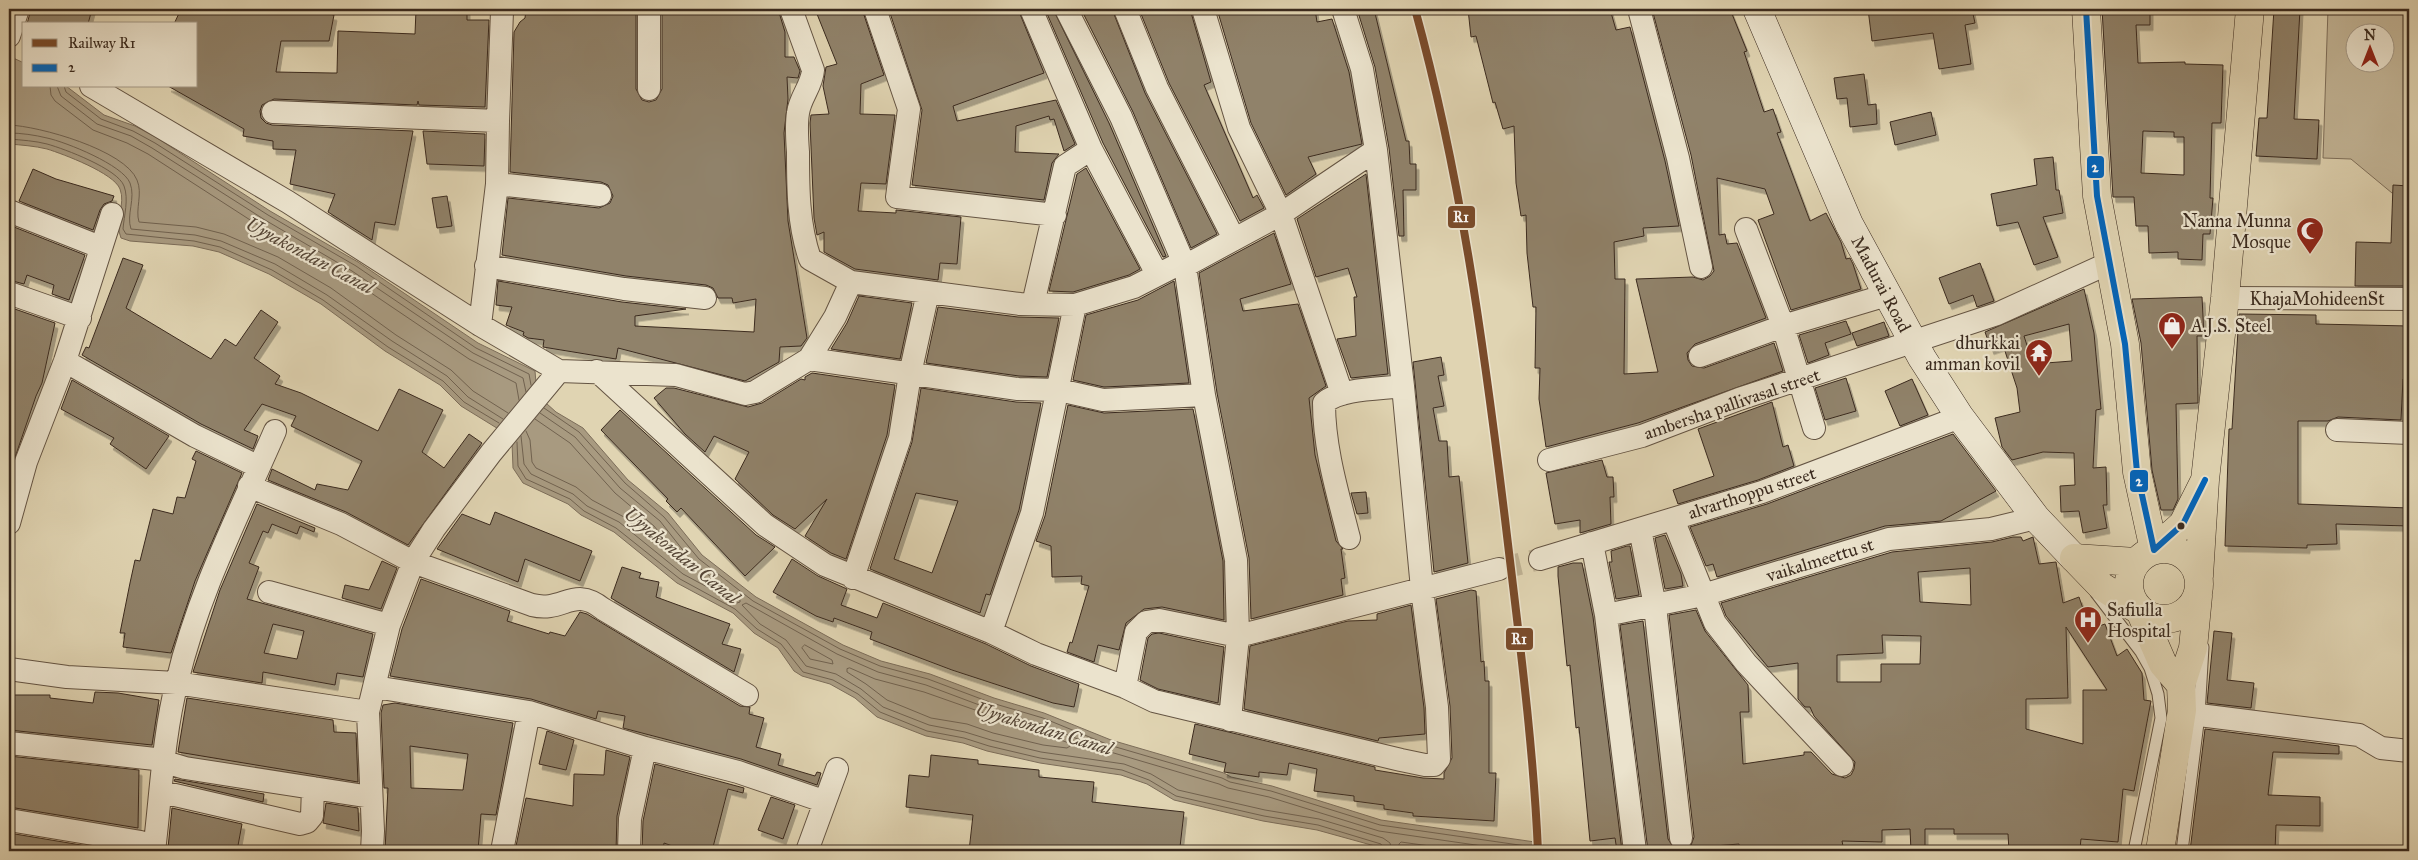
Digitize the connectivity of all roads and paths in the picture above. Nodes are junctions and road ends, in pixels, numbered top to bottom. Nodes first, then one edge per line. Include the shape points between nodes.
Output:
1 (18, 9) edge
2 (648, 9) edge
3 (791, 9) edge
4 (875, 9) edge
5 (1031, 9) edge
6 (1066, 9) edge
7 (1125, 9) edge
8 (1202, 9) edge
9 (1343, 9) edge
10 (1639, 9) edge
11 (1758, 9) edge
12 (2086, 9) edge
13 (2250, 9) edge
14 (502, 10) edge
15 (9, 37) edge
16 (22, 45) edge
17 (94, 88) edge
18 (649, 89) dead end
19 (274, 112) dead end
20 (498, 121) junction
21 (1091, 148) junction
22 (1376, 150) junction
23 (497, 184) junction
24 (600, 195) dead end
25 (9, 211) edge
26 (112, 214) dead end
27 (1281, 214) junction
28 (1054, 215) junction
29 (1746, 229) dead end
30 (1234, 239) junction
31 (100, 248) junction
32 (2109, 263) junction
33 (486, 266) junction
34 (1185, 266) junction
35 (1701, 267) dead end
36 (1157, 274) junction
37 (851, 282) junction
38 (928, 292) junction
39 (9, 294) edge
40 (1887, 295) junction
41 (705, 298) dead end
42 (2225, 298) junction
43 (2409, 300) edge
44 (1033, 304) junction
45 (1075, 304) junction
46 (80, 318) junction
47 (480, 325) junction
48 (1783, 326) junction
49 (1912, 341) junction
50 (1700, 356) dead end
51 (809, 359) junction
52 (65, 361) junction
53 (559, 371) junction
54 (597, 371) junction
55 (910, 374) junction
56 (1798, 380) junction
57 (1403, 386) junction
58 (1059, 390) junction
59 (1342, 394) junction
60 (1204, 395) junction
61 (1960, 418) junction
62 (1814, 428) dead end
63 (2337, 430) dead end
64 (275, 431) dead end
65 (2409, 433) edge
66 (1549, 460) dead end
67 (254, 476) junction
68 (2205, 480) junction
69 (2036, 518) junction
70 (1673, 519) junction
71 (9, 523) edge
72 (1640, 529) junction
73 (1349, 538) dead end
74 (1592, 543) junction
75 (2145, 556) junction
76 (2074, 558) junction
77 (1540, 559) tunnel mouth
78 (413, 562) junction
79 (1499, 569) tunnel mouth
80 (853, 578) junction
81 (2198, 586) junction
82 (1422, 589) junction
83 (269, 592) dead end
84 (1703, 595) junction
85 (1655, 606) junction
86 (2140, 611) junction
87 (1606, 615) junction
88 (389, 625) junction
89 (991, 632) junction
90 (1238, 636) junction
91 (9, 669) edge
92 (176, 683) junction
93 (375, 687) junction
94 (1125, 687) junction
95 (747, 695) dead end
96 (2187, 703) junction
97 (368, 712) junction
98 (529, 712) junction
99 (1230, 720) junction
100 (9, 743) edge
101 (644, 748) junction
102 (2409, 752) edge
103 (163, 762) junction
104 (1842, 765) dead end
105 (836, 769) dead end
106 (313, 788) junction
107 (162, 792) junction
108 (371, 797) junction
109 (823, 802) junction
110 (9, 820) edge
111 (1681, 838) dead end
112 (2134, 847) edge
113 (152, 851) edge
114 (372, 851) edge
115 (502, 851) edge
116 (629, 851) edge
117 (807, 851) edge
118 (1635, 851) edge
119 (2160, 851) edge
120 (2182, 851) edge

1 - 15 street
2 - 18 street
3 - 37 street via 813,70 813,79 797,114 802,236 810,259
4 - 28 street via 909,109 897,197
5 - 21 street
6 - 34 street via 1121,116
7 - 30 street via 1157,88
8 - 27 street via 1240,128
9 - 22 street via 1362,69
10 - 35 street via 1678,158
11 - 40 main road, Madurai Road via 1849,224
12 - 32 main road via 2097,196
13 - 42 main road
14 - 20 street
15 - 16 street
17 - 47 street via 288,202
19 - 20 street
20 - 23 street
21 - 28 street via 1065,166
21 - 36 street
22 - 27 street
22 - 57 street
23 - 24 street
23 - 33 street
25 - 31 street
26 - 31 street
27 - 30 street
27 - 59 street
28 - 44 street
29 - 48 street
30 - 34 street
31 - 46 street
32 - 49 street, ambersha pallivasal street via 1997,314
32 - 75 main road via 2125,344
33 - 41 street via 624,289
33 - 47 street
34 - 36 street
34 - 60 street
36 - 45 street via 1134,287
37 - 38 street
37 - 51 street via 835,317
38 - 44 street
38 - 55 street
39 - 46 street
40 - 48 street
40 - 49 main road, Madurai Road
42 - 43 street, KhajaMohideenSt
42 - 68 main road
44 - 45 street
45 - 58 street
46 - 52 street
47 - 53 street
48 - 50 street
48 - 56 street
49 - 56 street, ambersha pallivasal street
49 - 61 main road, Madurai Road
51 - 54 street via 761,389 745,394 676,375
51 - 55 street
52 - 67 street via 195,436
52 - 71 street via 26,462
53 - 54 street
53 - 78 street via 491,453
54 - 80 street via 765,525 825,565
55 - 58 street via 1018,389
55 - 80 street via 900,438
56 - 62 street
56 - 66 street, ambersha pallivasal street via 1642,436
57 - 59 street
57 - 82 street
58 - 60 street via 1103,400
58 - 89 street via 1032,513
59 - 73 street via 1324,403 1324,425
60 - 90 street via 1236,560
61 - 69 main road, Madurai Road
61 - 70 street, alvarthoppu street via 1762,492
63 - 65 street
64 - 67 street
67 - 78 street
67 - 92 street via 193,621
68 - 75 main road via 2183,524
68 - 81 main road
69 - 76 main road, Madurai Road
69 - 84 street, vaikalmeettu st via 1992,529 1889,539
70 - 72 street, alvarthoppu street
70 - 84 street
72 - 74 street, alvarthoppu street
72 - 85 street
74 - 77 street, alvarthoppu street
74 - 87 street
75 - 76 main road
75 - 81 main road via 2165,549 2182,554 2194,565
75 - 86 main road via 2128,582 2133,603
76 - 86 main road, Madurai Road via 2101,586
76 - 112 lane via 2150,668 2158,694 2161,718
78 - 88 street
78 - 95 street via 543,608 578,598 592,600 603,610
79 - 82 street
80 - 89 street
81 - 86 main road via 2192,606 2173,619 2161,620
81 - 96 main road
82 - 90 street
82 - 99 street via 1437,708 1439,759 1434,765 1425,766
83 - 88 street
84 - 85 street, vaikalmeettu st
84 - 104 street via 1714,623 1746,664
85 - 87 street, vaikalmeettu st
85 - 111 street
86 - 96 main road via 2163,664
87 - 118 street
88 - 93 street
89 - 94 street via 1036,654
90 - 94 street via 1158,620 1146,622 1136,632
90 - 99 street
91 - 92 street via 67,677
92 - 97 street
92 - 103 street
93 - 97 street
93 - 98 street
94 - 99 street via 1154,701
96 - 102 street via 2360,735 2381,748
96 - 119 main road
96 - 120 lane
97 - 108 street
98 - 101 street
98 - 115 street
100 - 103 street via 103,752
101 - 109 street via 738,772
101 - 116 street via 630,818
103 - 106 street
103 - 107 street
105 - 109 street
106 - 107 street via 312,816 308,822 300,824
106 - 108 street
107 - 113 street
108 - 114 street
109 - 117 street
110 - 113 street via 141,842

